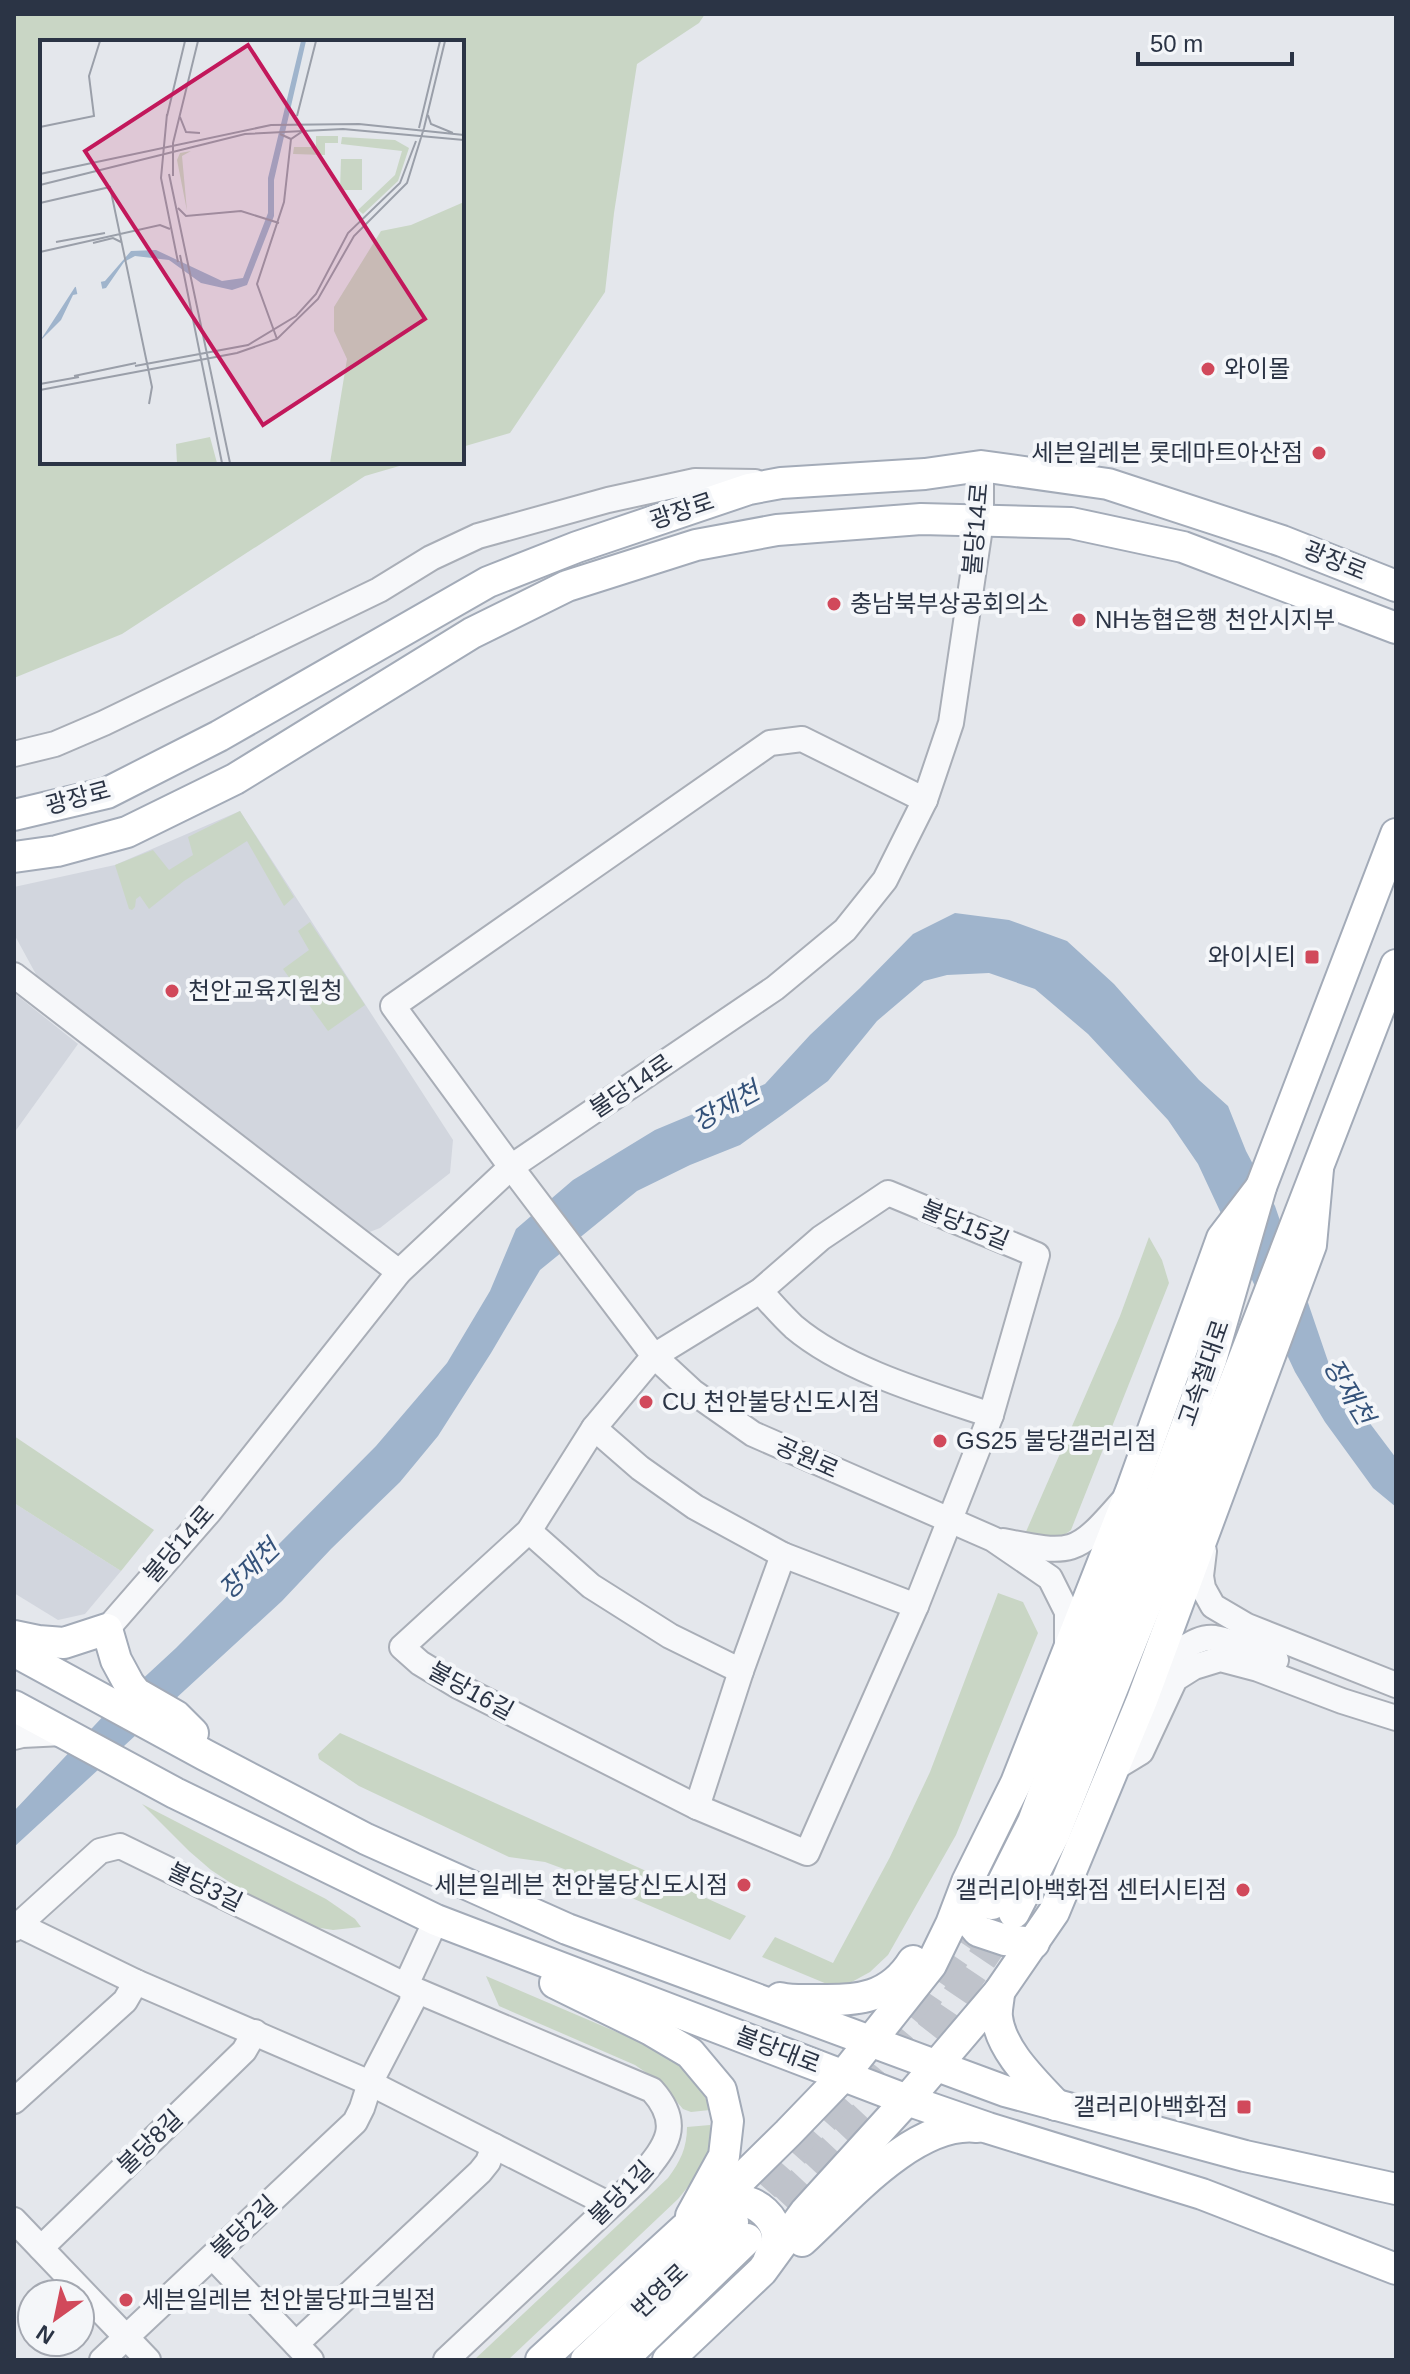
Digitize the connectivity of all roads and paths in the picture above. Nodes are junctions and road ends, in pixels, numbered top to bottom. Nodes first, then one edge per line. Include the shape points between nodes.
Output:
1 (981, 466) junction
2 (781, 483) junction
3 (981, 521) junction
4 (1396, 586) edge
5 (1396, 628) edge
6 (14, 754) edge
7 (925, 800) junction
8 (14, 815) edge
9 (1396, 834) edge
10 (14, 857) edge
11 (1396, 965) edge
12 (14, 975) edge
13 (511, 1167) junction
14 (1261, 1187) junction
15 (1305, 1234) junction
16 (399, 1272) junction
17 (760, 1291) junction
18 (654, 1356) junction
19 (991, 1415) junction
20 (594, 1428) junction
21 (1131, 1491) junction
22 (949, 1520) junction
23 (1206, 1527) junction
24 (529, 1531) junction
25 (993, 1539) junction
26 (783, 1555) junction
27 (916, 1606) junction
28 (107, 1629) junction
29 (14, 1636) edge
30 (1246, 1637) junction
31 (14, 1651) edge
32 (1067, 1656) junction
33 (741, 1671) junction
34 (1396, 1685) edge
35 (1142, 1700) junction
36 (14, 1706) edge
37 (1396, 1706) edge
38 (1396, 1718) edge
39 (63, 1733) junction
40 (14, 1737) edge
41 (205, 1755) junction
42 (1113, 1769) junction
43 (697, 1807) junction
44 (967, 1882) junction
45 (436, 1920) junction
46 (16, 1927) edge
47 (1034, 1943) junction
48 (498, 1944) junction
49 (136, 1982) junction
50 (719, 1986) junction
51 (410, 1987) junction
52 (999, 1992) junction
53 (255, 2032) junction
54 (872, 2042) junction
55 (935, 2066) junction
56 (843, 2076) junction
57 (370, 2083) junction
58 (907, 2100) junction
59 (14, 2101) edge
60 (1058, 2106) junction
61 (988, 2128) junction
62 (494, 2146) junction
63 (1396, 2189) edge
64 (610, 2205) junction
65 (14, 2220) edge
66 (718, 2225) junction
67 (41, 2248) junction
68 (213, 2257) junction
69 (1396, 2269) edge
70 (762, 2271) junction
71 (127, 2336) junction
72 (304, 2352) edge
73 (102, 2360) edge
74 (148, 2360) edge
75 (446, 2360) edge
76 (541, 2360) edge
77 (586, 2360) edge
78 (622, 2360) edge
79 (668, 2360) edge

1 - 2 main road, 광장로
1 - 3 street, 불당14로
1 - 4 main road, 광장로 via 1108,484 1282,541
2 - 6 street via 695,481 478,536 379,590 104,723
2 - 8 main road, 광장로 via 577,547 488,582 219,736 107,793
3 - 5 main road, 광장로 via 1071,523 1183,547
3 - 7 street, 불당14로 via 951,723
3 - 10 main road, 광장로 via 921,519 777,530 696,545 567,586 472,633 235,779 154,819 113,836
7 - 13 street, 불당14로 via 885,880 845,930 775,988
7 - 13 street via 802,739 770,743 393,1006
9 - 14 main road, 고속철대로
11 - 15 main road, 고속철대로 via 1318,1169
12 - 16 street
13 - 16 street, 불당14로
13 - 18 street, 공원로
14 - 15 main road, 고속철대로 via 1211,1360 1003,1908 1054,1835 1229,1397
14 - 21 main road via 1222,1238
15 - 23 main road
16 - 28 street, 불당14로 via 209,1512
17 - 18 street, 불당15길
17 - 19 street via 795,1327 834,1354
17 - 19 street, 불당15길 via 821,1238 888,1193 1037,1255
18 - 20 street, 불당16길
18 - 22 street, 공원로 via 693,1392 753,1434
19 - 22 street, 불당15길
20 - 24 street, 불당16길
20 - 26 street via 695,1507
21 - 25 street via 1081,1545 1053,1550
21 - 32 main road
22 - 25 street, 공원로
22 - 27 street, 불당16길
23 - 30 street via 1203,1588 1213,1606
23 - 35 main road
24 - 33 street via 591,1586 670,1636
24 - 43 street, 불당16길 via 402,1647 458,1686
25 - 32 street via 1050,1578 1067,1612
26 - 27 street
26 - 33 street
27 - 43 street, 불당16길 via 799,1861
28 - 29 main road via 64,1643
28 - 41 main road via 123,1677 136,1693 176,1716
30 - 34 street
30 - 35 street via 1195,1642 1163,1668
30 - 37 street
31 - 41 main road, 불당대로
32 - 44 main road via 1016,1783
33 - 43 street
35 - 42 main road
36 - 39 main road
38 - 42 street via 1220,1659 1175,1679 1141,1752
39 - 40 street
39 - 45 main road, 불당대로
41 - 50 main road, 불당대로 via 366,1839 567,1929
42 - 47 main road via 1054,1912
44 - 47 main road via 964,1914 978,1931
44 - 50 main road via 906,1972 883,1992 849,2001 787,2000
44 - 54 main road via 931,1965
45 - 48 main road, 불당대로
45 - 51 street, 불당2길
46 - 49 street
46 - 51 street, 불당3길 via 100,1851 120,1846
47 - 52 main road
48 - 56 main road, 불당대로
48 - 66 main road via 536,1973 690,2053 721,2090 728,2121
49 - 53 street
49 - 59 street via 125,2001
50 - 54 main road, 불당대로
51 - 57 street, 불당2길 via 412,2002
51 - 64 street, 불당1길 via 658,2096 671,2122 665,2147
52 - 55 main road
52 - 60 main road via 997,2018 1006,2045
53 - 57 street
53 - 67 street, 불당8길 via 244,2051
54 - 55 main road, 불당대로
54 - 56 main road
55 - 58 main road
55 - 60 main road, 불당대로
56 - 58 main road, 불당대로
56 - 66 main road via 788,2133
57 - 62 street
57 - 68 street, 불당2길 via 355,2122
58 - 61 main road, 불당대로
58 - 70 main road via 805,2212
60 - 63 main road, 불당대로
61 - 69 main road, 불당대로 via 1202,2194
61 - 70 main road via 966,2125 905,2149 783,2259
62 - 64 street
62 - 72 street via 480,2172
64 - 75 street, 불당1길
65 - 67 street
66 - 70 main road via 724,2204 743,2201 768,2215 777,2232 776,2245
66 - 76 main road
66 - 77 main road, 번영로
66 - 78 main road, 번영로
67 - 71 street
68 - 71 street, 불당2길
68 - 72 street
70 - 79 main road
71 - 73 street, 불당2길
71 - 74 street

